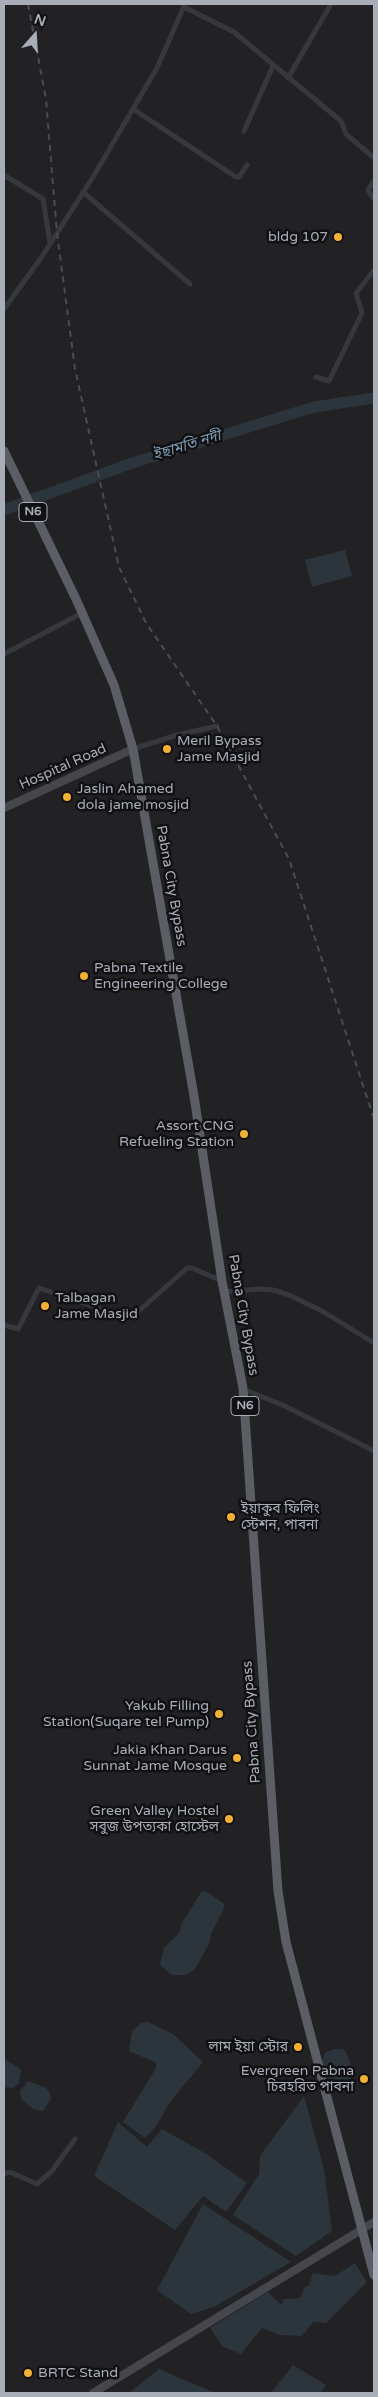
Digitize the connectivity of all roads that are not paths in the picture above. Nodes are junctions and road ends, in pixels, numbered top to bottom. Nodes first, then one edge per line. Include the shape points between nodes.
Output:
1 (331, 4) edge
2 (185, 5) edge
3 (273, 66) junction
4 (288, 78) junction
5 (133, 109) junction
6 (244, 131) dead end
7 (374, 158) edge
8 (247, 165) dead end
9 (4, 175) edge
10 (374, 181) edge
11 (83, 192) junction
12 (374, 199) edge
13 (50, 244) junction
14 (374, 270) edge
15 (190, 284) dead end
16 (4, 310) edge
17 (316, 377) dead end
18 (4, 451) edge
19 (82, 613) junction
20 (4, 654) edge
21 (217, 726) dead end
22 (134, 749) junction
23 (4, 808) edge
24 (222, 1281) junction
25 (225, 1292) junction
26 (4, 1325) edge
27 (374, 1344) edge
28 (243, 1388) junction
29 (374, 1450) edge
30 (75, 2139) dead end
31 (4, 2174) edge
32 (374, 2222) edge
33 (361, 2230) junction
34 (374, 2275) edge
35 (93, 2393) edge

1 - 4 street
2 - 3 street via 234,32
2 - 5 street via 157,68
3 - 4 street
3 - 6 street
4 - 7 street via 341,121 346,134
5 - 8 street via 236,178
5 - 11 street
9 - 13 street via 42,199
10 - 12 street via 368,190
11 - 13 street
11 - 15 street
13 - 16 street
14 - 17 street via 356,293 362,313 329,381
18 - 19 highway, Pabna City Bypass / N6
19 - 20 street
19 - 22 highway, Pabna City Bypass / N6 via 114,685
21 - 22 street
22 - 23 main road, Hospital Road
22 - 24 highway, Pabna City Bypass / N6 via 194,1096
24 - 25 highway, Pabna City Bypass / N6
24 - 26 street via 186,1268 127,1318 39,1288 18,1329
25 - 27 street via 260,1289 289,1295 329,1315
25 - 28 highway, Pabna City Bypass / N6
28 - 29 street
28 - 33 highway, Pabna City Bypass / N6 via 278,1891 294,1979
30 - 31 street via 52,2171 37,2184 10,2172
32 - 33 main road
33 - 34 highway, Pabna City Bypass / N6
33 - 35 main road

